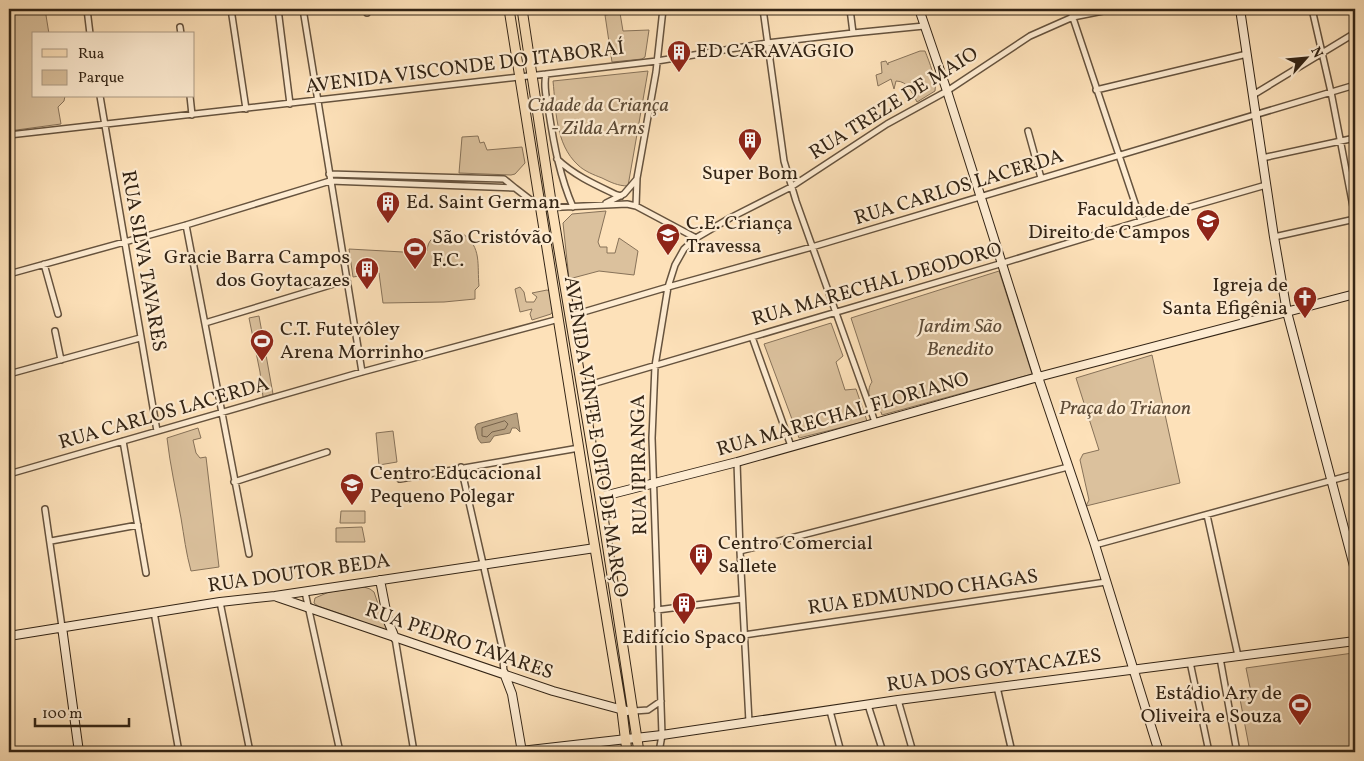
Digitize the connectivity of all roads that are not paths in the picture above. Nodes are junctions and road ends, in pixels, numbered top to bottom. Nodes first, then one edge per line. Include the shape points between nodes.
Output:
1 (87, 9) edge
2 (231, 9) edge
3 (278, 9) edge
4 (303, 9) edge
5 (509, 9) edge
6 (522, 9) edge
7 (663, 9) edge
8 (763, 9) edge
9 (850, 9) edge
10 (918, 9) edge
11 (1070, 9) edge
12 (1113, 9) edge
13 (1240, 9) edge
14 (1312, 9) edge
15 (1073, 17) junction
16 (924, 26) junction
17 (180, 27) dead end
18 (90, 32) edge
19 (181, 32) edge
20 (853, 33) junction
21 (1355, 33) edge
22 (767, 43) junction
23 (1323, 53) junction
24 (1247, 54) junction
25 (657, 61) junction
26 (546, 74) junction
27 (532, 76) junction
28 (520, 77) junction
29 (1355, 85) edge
30 (947, 90) junction
31 (1096, 90) junction
32 (1332, 92) junction
33 (1253, 95) junction
34 (100, 98) edge
35 (190, 98) edge
36 (319, 100) junction
37 (290, 104) junction
38 (246, 109) junction
39 (192, 115) junction
40 (1256, 116) junction
41 (104, 124) junction
42 (1028, 131) dead end
43 (9, 135) edge
44 (1355, 138) edge
45 (1342, 141) junction
46 (1119, 156) junction
47 (557, 158) junction
48 (1262, 158) junction
49 (330, 174) junction
50 (434, 178) junction
51 (637, 178) junction
52 (1041, 178) junction
53 (330, 182) junction
54 (433, 185) junction
55 (1266, 185) junction
56 (791, 186) junction
57 (515, 188) junction
58 (621, 196) junction
59 (982, 197) junction
60 (603, 204) junction
61 (636, 206) junction
62 (573, 207) junction
63 (541, 208) junction
64 (552, 208) junction
65 (1355, 218) edge
66 (1141, 220) junction
67 (186, 225) junction
68 (1274, 237) junction
69 (696, 238) junction
70 (125, 242) junction
71 (812, 247) junction
72 (1003, 263) junction
73 (44, 264) junction
74 (9, 274) edge
75 (347, 280) junction
76 (668, 287) junction
77 (1355, 294) edge
78 (837, 312) junction
79 (1287, 312) junction
80 (58, 314) dead end
81 (570, 316) junction
82 (559, 319) junction
83 (205, 323) junction
84 (55, 331) dead end
85 (752, 337) junction
86 (140, 338) junction
87 (61, 360) junction
88 (655, 366) junction
89 (362, 372) junction
90 (9, 374) edge
91 (1038, 377) junction
92 (582, 387) junction
93 (223, 413) junction
94 (875, 422) junction
95 (156, 431) junction
96 (123, 441) junction
97 (790, 446) junction
98 (579, 448) junction
99 (326, 452) dead end
100 (737, 462) junction
101 (1068, 466) junction
102 (461, 467) junction
103 (9, 474) edge
104 (1355, 474) edge
105 (400, 479) dead end
106 (1332, 480) junction
107 (234, 482) junction
108 (654, 484) junction
109 (600, 497) junction
110 (587, 500) junction
111 (45, 508) dead end
112 (1206, 515) junction
113 (138, 525) junction
114 (51, 541) junction
115 (1095, 545) junction
116 (595, 548) junction
117 (740, 550) junction
118 (248, 554) dead end
119 (484, 565) junction
120 (1355, 570) edge
121 (146, 573) dead end
122 (380, 580) junction
123 (1106, 582) junction
124 (305, 592) junction
125 (275, 596) junction
126 (742, 599) junction
127 (220, 602) junction
128 (309, 607) junction
129 (657, 610) junction
130 (154, 612) junction
131 (388, 621) junction
132 (62, 626) junction
133 (381, 633) junction
134 (744, 635) junction
135 (9, 636) edge
136 (395, 638) junction
137 (1355, 641) edge
138 (1238, 656) junction
139 (1220, 658) junction
140 (1190, 662) junction
141 (1133, 670) junction
142 (504, 673) junction
143 (524, 680) junction
144 (997, 687) junction
145 (512, 694) junction
146 (898, 700) junction
147 (660, 701) junction
148 (868, 705) junction
149 (830, 710) junction
150 (622, 711) junction
151 (634, 711) junction
152 (750, 722) junction
153 (662, 735) junction
154 (626, 738) junction
155 (638, 738) junction
156 (79, 752) edge
157 (179, 752) edge
158 (250, 752) edge
159 (340, 752) edge
160 (414, 752) edge
161 (512, 752) edge
162 (522, 752) edge
163 (627, 752) edge
164 (639, 752) edge
165 (659, 752) edge
166 (841, 752) edge
167 (883, 752) edge
168 (914, 752) edge
169 (1012, 752) edge
170 (1159, 752) edge
171 (1209, 752) edge
172 (1237, 752) edge

1 - 18 street
2 - 38 street
3 - 37 street
4 - 36 street
5 - 28 main road, AVENIDA VINTE E OITO DE MARÇO
6 - 27 main road, AVENIDA VINTE E OITO DE MARÇO
7 - 25 street
8 - 22 street
9 - 20 street
10 - 16 main road
11 - 15 street
12 - 15 street, RUA TREZE DE MAIO
13 - 24 main road
14 - 23 street
15 - 30 street, RUA TREZE DE MAIO via 1030,36
15 - 31 street
16 - 20 street, AVENIDA VISCONDE DO ITABORAÍ
16 - 30 main road
17 - 19 street
20 - 22 street, AVENIDA VISCONDE DO ITABORAÍ
21 - 23 street
22 - 25 street, AVENIDA VISCONDE DO ITABORAÍ
22 - 56 street via 784,161
23 - 32 street
23 - 33 street
24 - 31 street
24 - 33 main road
25 - 26 street, AVENIDA VISCONDE DO ITABORAÍ
25 - 51 street
26 - 27 street, AVENIDA VISCONDE DO ITABORAÍ
26 - 47 street via 546,95
27 - 28 street, AVENIDA VISCONDE DO ITABORAÍ
27 - 64 main road, AVENIDA VINTE E OITO DE MARÇO
28 - 36 street, AVENIDA VISCONDE DO ITABORAÍ
28 - 63 main road, AVENIDA VINTE E OITO DE MARÇO
29 - 32 street, RUA CARLOS LACERDA
30 - 56 street, RUA TREZE DE MAIO via 886,124
30 - 59 main road
31 - 46 street
32 - 40 street, RUA CARLOS LACERDA
32 - 45 street
33 - 40 main road
34 - 41 street, RUA SILVA TAVARES
35 - 39 street
36 - 37 street, AVENIDA VISCONDE DO ITABORAÍ
36 - 49 street
37 - 38 street, AVENIDA VISCONDE DO ITABORAÍ
38 - 39 street, AVENIDA VISCONDE DO ITABORAÍ
39 - 41 street, AVENIDA VISCONDE DO ITABORAÍ
40 - 46 street, RUA CARLOS LACERDA
40 - 48 main road
41 - 43 street, AVENIDA VISCONDE DO ITABORAÍ
41 - 70 street, RUA SILVA TAVARES
42 - 52 street
44 - 45 street
45 - 48 street
45 - 65 street
46 - 52 street, RUA CARLOS LACERDA
46 - 66 street
47 - 58 street via 594,185
47 - 62 street
48 - 55 main road
49 - 50 street
49 - 53 street
50 - 54 street
50 - 57 street via 504,180
51 - 58 street
51 - 61 street
52 - 59 street, RUA CARLOS LACERDA
53 - 54 street
53 - 67 street
53 - 75 street
54 - 57 street
55 - 66 street, RUA MARECHAL DEODORO
55 - 68 main road
56 - 69 street, RUA TREZE DE MAIO
56 - 71 street
57 - 63 street
58 - 60 street
59 - 71 street, RUA CARLOS LACERDA
59 - 72 main road
60 - 61 street
60 - 62 street
61 - 69 street
62 - 64 street
63 - 64 street
63 - 82 main road, AVENIDA VINTE E OITO DE MARÇO
64 - 81 main road, AVENIDA VINTE E OITO DE MARÇO
65 - 68 street
66 - 72 street, RUA MARECHAL DEODORO
67 - 70 street
67 - 83 street
68 - 79 main road
69 - 76 street, RUA IPIRANGA via 684,249
70 - 73 street
70 - 86 street, RUA SILVA TAVARES
71 - 76 street, RUA CARLOS LACERDA
71 - 78 street
72 - 78 street, RUA MARECHAL DEODORO
72 - 91 main road
73 - 74 street
73 - 80 street
75 - 83 street
75 - 89 street
76 - 81 street, RUA CARLOS LACERDA
76 - 88 street, RUA IPIRANGA
77 - 79 main road, RUA MARECHAL FLORIANO
78 - 85 street, RUA MARECHAL DEODORO
78 - 94 street
79 - 91 main road, RUA MARECHAL FLORIANO
79 - 106 main road
81 - 92 main road, AVENIDA VINTE E OITO DE MARÇO
82 - 89 street, RUA CARLOS LACERDA
82 - 98 main road, AVENIDA VINTE E OITO DE MARÇO
83 - 93 street
84 - 87 street
85 - 88 street, RUA MARECHAL DEODORO
85 - 97 street
86 - 87 street
86 - 95 street, RUA SILVA TAVARES
87 - 90 street
88 - 92 street, RUA MARECHAL DEODORO
88 - 108 street, RUA IPIRANGA
89 - 93 street, RUA CARLOS LACERDA
91 - 94 main road, RUA MARECHAL FLORIANO
91 - 101 main road
92 - 109 main road, AVENIDA VINTE E OITO DE MARÇO
93 - 95 street, RUA CARLOS LACERDA
93 - 107 street
94 - 97 main road, RUA MARECHAL FLORIANO
95 - 96 street, RUA CARLOS LACERDA
96 - 103 street, RUA CARLOS LACERDA
96 - 113 street
97 - 100 main road, RUA MARECHAL FLORIANO
98 - 102 street
98 - 110 main road, AVENIDA VINTE E OITO DE MARÇO
99 - 107 street
100 - 108 main road, RUA MARECHAL FLORIANO
100 - 117 street
101 - 115 main road
101 - 117 street
102 - 105 street
102 - 119 street
104 - 106 street
106 - 112 street
106 - 120 main road
107 - 118 street
108 - 109 main road, RUA MARECHAL FLORIANO
108 - 129 street, RUA IPIRANGA
109 - 110 main road
109 - 151 main road, AVENIDA VINTE E OITO DE MARÇO
110 - 116 main road, AVENIDA VINTE E OITO DE MARÇO
111 - 114 street
112 - 115 street
112 - 138 street
113 - 114 street
113 - 121 street
114 - 132 street
115 - 123 main road
116 - 119 main road, RUA DOUTOR BEDA
116 - 150 main road, AVENIDA VINTE E OITO DE MARÇO
117 - 126 street
119 - 122 main road, RUA DOUTOR BEDA
119 - 142 street via 502,647
122 - 124 main road, RUA DOUTOR BEDA
122 - 131 main road
123 - 134 street, RUA EDMUNDO CHAGAS
123 - 141 main road
124 - 125 main road, RUA DOUTOR BEDA
124 - 128 street
125 - 127 main road, RUA DOUTOR BEDA
125 - 128 main road, RUA PEDRO TAVARES
126 - 129 street
126 - 134 street
127 - 130 main road, RUA DOUTOR BEDA
127 - 158 street
128 - 133 main road, RUA PEDRO TAVARES
128 - 159 street
129 - 147 street, RUA IPIRANGA
130 - 132 main road, RUA DOUTOR BEDA
130 - 157 street
131 - 133 main road
131 - 136 main road
132 - 135 main road, RUA DOUTOR BEDA
132 - 156 main road
133 - 136 main road, RUA PEDRO TAVARES
134 - 152 street
136 - 142 main road, RUA PEDRO TAVARES
136 - 160 street
137 - 138 main road, RUA DOS GOYTACAZES
138 - 139 main road, RUA DOS GOYTACAZES
139 - 140 main road, RUA DOS GOYTACAZES
139 - 172 street
140 - 141 main road, RUA DOS GOYTACAZES
140 - 171 street
141 - 144 main road, RUA DOS GOYTACAZES
141 - 170 main road
142 - 143 main road, RUA PEDRO TAVARES
142 - 145 main road
143 - 145 main road via 513,687
143 - 150 main road, RUA PEDRO TAVARES
144 - 146 main road, RUA DOS GOYTACAZES
144 - 169 street
145 - 162 main road
146 - 148 main road, RUA DOS GOYTACAZES
146 - 168 street
147 - 151 street via 648,710
147 - 153 street, RUA IPIRANGA
148 - 149 main road, RUA DOS GOYTACAZES
148 - 167 street
149 - 152 main road, RUA DOS GOYTACAZES
149 - 166 street
150 - 151 main road, RUA PEDRO TAVARES
150 - 154 main road, AVENIDA VINTE E OITO DE MARÇO
151 - 155 main road, AVENIDA VINTE E OITO DE MARÇO
152 - 153 main road, RUA DOS GOYTACAZES
153 - 155 main road, RUA DOS GOYTACAZES
153 - 165 street, RUA IPIRANGA
154 - 155 main road, RUA DOS GOYTACAZES
154 - 162 main road, RUA DOS GOYTACAZES
154 - 163 main road, AVENIDA VINTE E OITO DE MARÇO
155 - 164 main road
161 - 162 main road, RUA DOS GOYTACAZES

